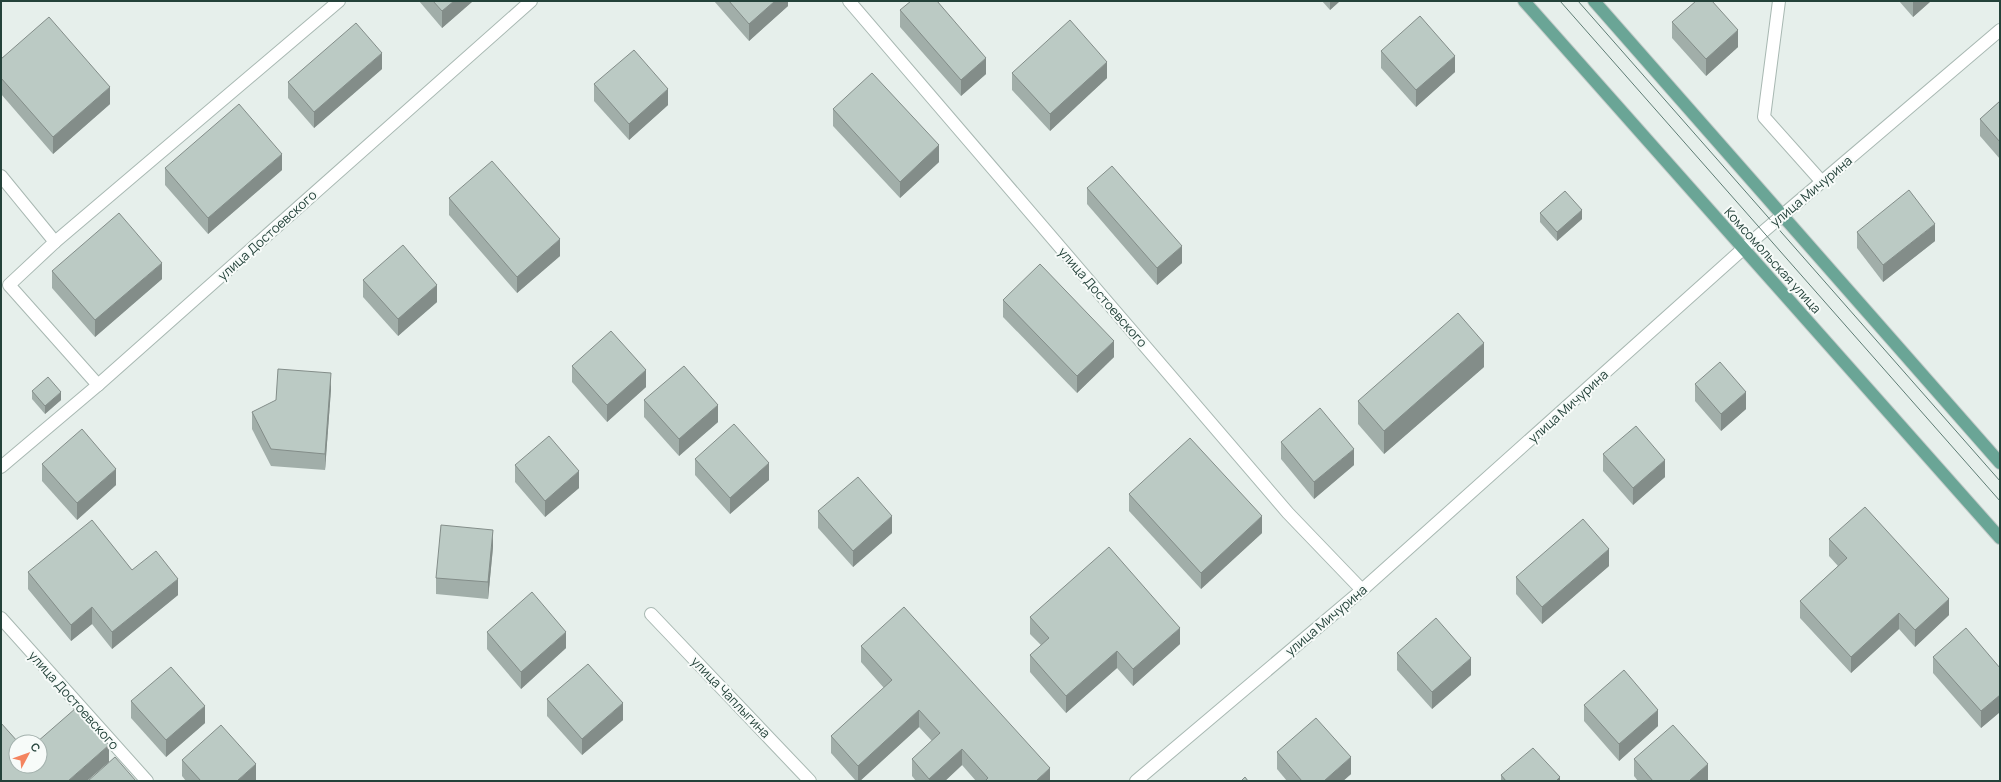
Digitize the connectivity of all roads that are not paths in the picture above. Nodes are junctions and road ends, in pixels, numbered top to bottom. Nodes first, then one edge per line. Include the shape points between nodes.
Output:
1 (339, 1) edge
2 (531, 1) edge
3 (849, 1) edge
4 (1524, 1) edge
5 (1594, 1) edge
6 (1779, 1) edge
7 (2000, 30) edge
8 (1, 176) edge
9 (1822, 182) junction
10 (1782, 215) junction
11 (55, 242) junction
12 (1744, 248) junction
13 (98, 385) junction
14 (2000, 463) edge
15 (1, 467) edge
16 (2000, 538) edge
17 (1362, 590) junction
18 (651, 614) dead end
19 (1, 618) edge
20 (147, 781) edge
21 (810, 781) edge
22 (1136, 781) edge

1 - 11 street
2 - 13 street, улица Достоевского
3 - 17 street, улица Достоевского via 1288,513
4 - 12 main road, Комсомольская улица
5 - 10 main road
6 - 9 street via 1764,117
7 - 9 street, улица Мичурина
8 - 11 street
9 - 10 street, улица Мичурина
10 - 12 street, улица Мичурина
10 - 14 main road
11 - 13 street via 9,285
12 - 16 main road, Комсомольская улица
12 - 17 street, улица Мичурина
13 - 15 street, улица Достоевского
17 - 22 street, улица Мичурина
18 - 21 street, улица Чаплыгина
19 - 20 street, улица Достоевского

